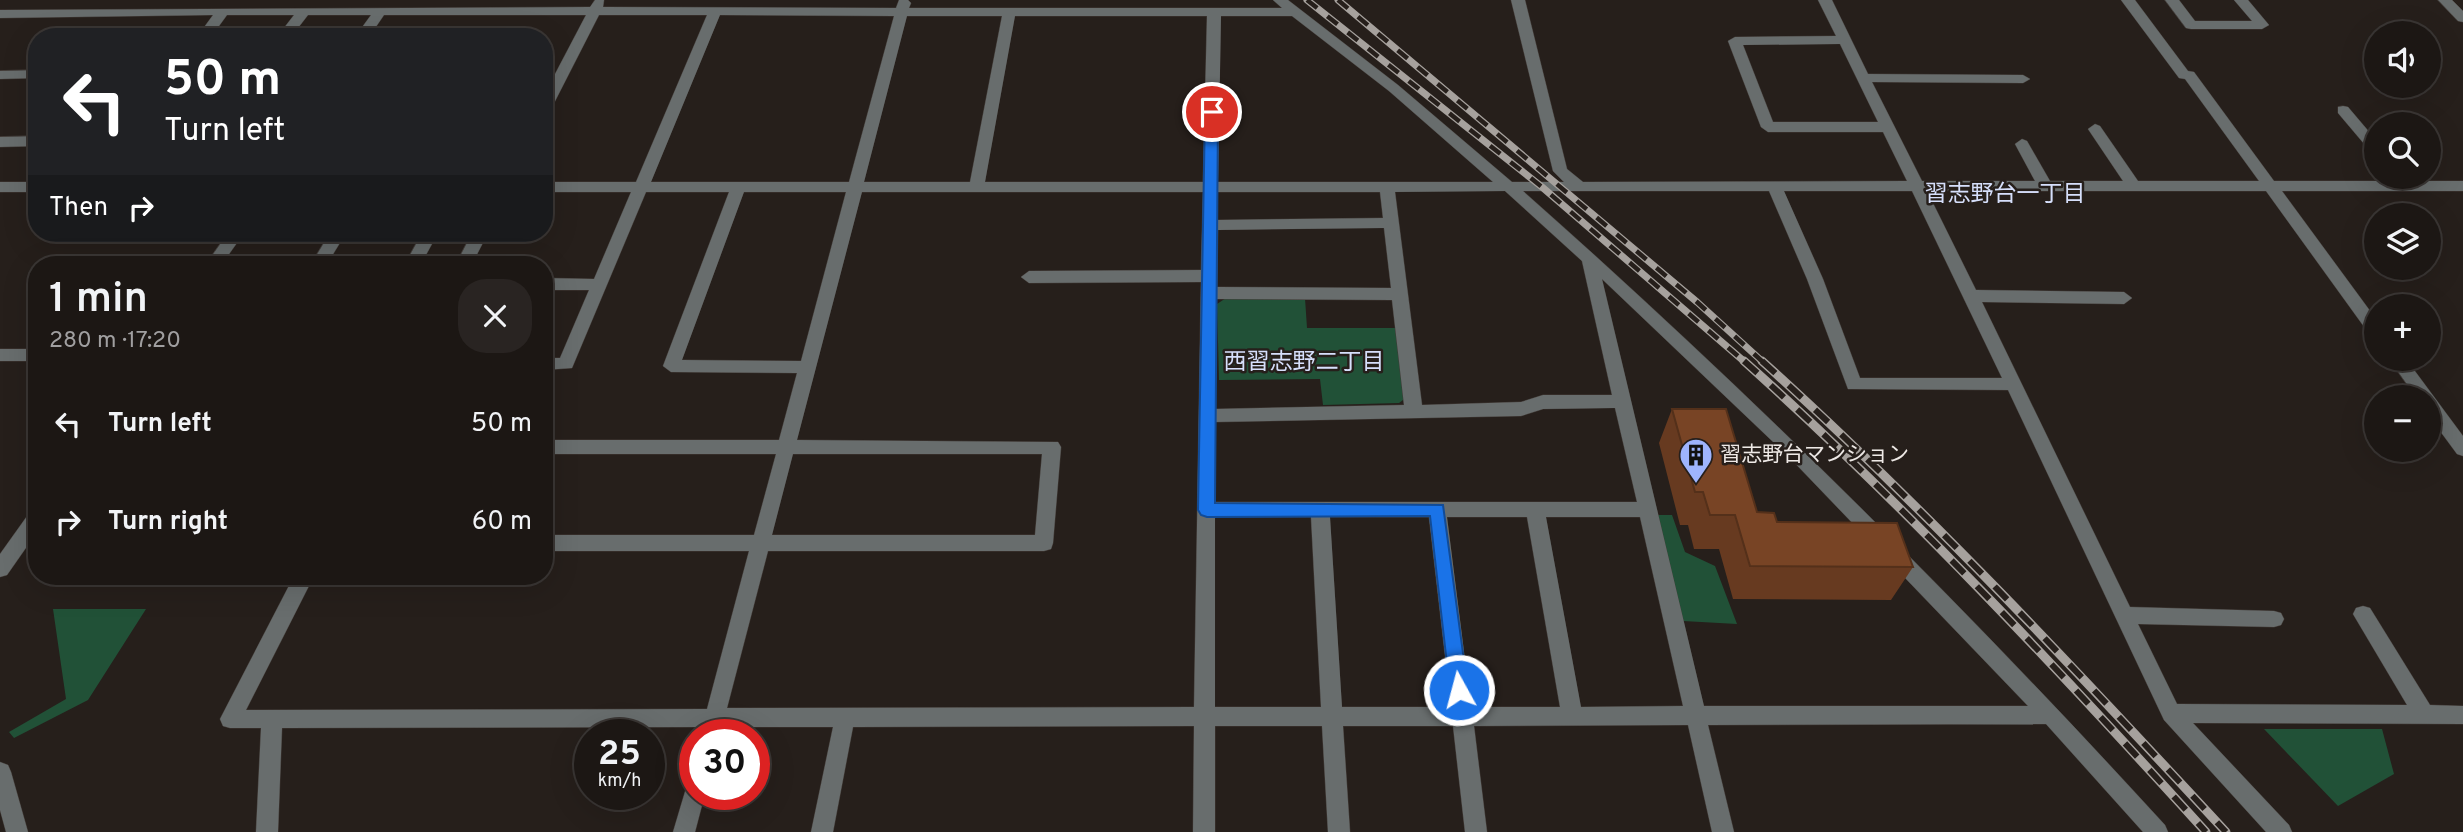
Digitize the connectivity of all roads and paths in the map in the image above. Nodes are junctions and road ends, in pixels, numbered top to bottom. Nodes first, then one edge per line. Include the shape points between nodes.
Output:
1 (193, 0) edge
2 (1280, 0) edge
3 (1518, 0) edge
4 (1825, 0) edge
5 (2128, 0) edge
6 (2172, 0) edge
7 (2241, 0) edge
8 (2445, 0) edge
9 (354, 6) edge
10 (598, 6) edge
11 (904, 6) edge
12 (1102, 6) edge
13 (1185, 6) edge
14 (709, 8) edge
15 (1017, 8) edge
16 (183, 11) junction
17 (223, 11) junction
18 (304, 11) junction
19 (380, 12) junction
20 (1214, 12) junction
21 (1295, 12) junction
22 (0, 14) edge
23 (2463, 18) edge
24 (211, 28) edge
25 (291, 28) edge
26 (368, 28) edge
27 (1845, 40) junction
28 (28, 74) edge
29 (0, 75) edge
30 (1862, 78) junction
31 (2023, 79) dead end
32 (553, 92) edge
33 (2343, 110) dead end
34 (1886, 127) junction
35 (2095, 129) dead end
36 (2364, 135) edge
37 (28, 141) edge
38 (0, 142) edge
39 (2022, 144) dead end
40 (2364, 183) edge
41 (2441, 184) edge
42 (2045, 186) junction
43 (2134, 186) junction
44 (2270, 186) junction
45 (2463, 186) edge
46 (0, 187) edge
47 (28, 187) edge
48 (553, 187) edge
49 (640, 187) junction
50 (738, 187) junction
51 (855, 187) junction
52 (977, 187) junction
53 (1209, 187) junction
54 (1387, 187) junction
55 (1509, 187) junction
56 (1580, 187) junction
57 (1775, 187) junction
58 (1917, 187) junction
59 (1390, 223) junction
60 (1210, 225) junction
61 (1590, 261) junction
62 (1029, 277) dead end
63 (553, 284) edge
64 (601, 285) junction
65 (1210, 285) junction
66 (1398, 294) junction
67 (1970, 296) junction
68 (2124, 298) dead end
69 (2364, 315) edge
70 (0, 355) edge
71 (28, 355) edge
72 (553, 364) edge
73 (808, 367) junction
74 (2014, 384) junction
75 (1622, 401) junction
76 (1414, 412) junction
77 (1206, 416) junction
78 (2441, 419) edge
79 (787, 446) junction
80 (553, 447) edge
81 (2463, 449) edge
82 (1437, 509) junction
83 (1535, 509) junction
84 (1648, 509) junction
85 (1207, 510) junction
86 (1320, 510) junction
87 (28, 529) edge
88 (553, 543) edge
89 (761, 543) junction
90 (2, 562) edge
91 (299, 585) edge
92 (2363, 614) dead end
93 (2125, 615) junction
94 (2274, 619) dead end
95 (2171, 713) junction
96 (2053, 715) junction
97 (2424, 715) junction
98 (2463, 715) edge
99 (1332, 716) junction
100 (1462, 716) junction
101 (1572, 716) junction
102 (1696, 716) junction
103 (845, 717) junction
104 (1205, 717) junction
105 (272, 719) junction
106 (714, 719) edge
107 (770, 722) edge
108 (679, 725) edge
109 (0, 772) edge
110 (690, 810) edge
111 (10, 822) edge
112 (267, 832) edge
113 (684, 832) edge
114 (822, 832) edge
115 (1204, 832) edge
116 (1339, 832) edge
117 (1476, 832) edge
118 (1723, 832) edge
119 (2157, 832) edge
120 (2281, 832) edge

1 - 16 street
2 - 21 street
3 - 56 street via 1560,171
4 - 27 street
5 - 44 street
6 - 7 street via 2191,25 2262,25
8 - 23 street
9 - 18 street
9 - 19 street
10 - 14 street
10 - 19 street
10 - 32 street
11 - 14 street
11 - 15 street
11 - 51 street
12 - 13 street
12 - 15 street
13 - 20 street
14 - 49 street
15 - 52 street
16 - 17 street
16 - 22 street
17 - 18 street
17 - 24 street
18 - 25 street
19 - 26 street
20 - 21 street
20 - 53 street
21 - 55 street
27 - 30 street
27 - 34 street via 1735,41 1768,127
28 - 29 street
30 - 31 street
30 - 34 street
33 - 36 street
34 - 58 street
35 - 43 street
37 - 38 street
39 - 42 street
40 - 44 street
41 - 45 street
42 - 43 street
42 - 58 street
43 - 44 street
44 - 69 street
46 - 47 street
48 - 49 street
49 - 50 street
49 - 64 street
50 - 51 street
50 - 73 street via 671,366
51 - 52 street
51 - 73 street
52 - 53 street
53 - 54 street
53 - 60 street
54 - 55 street
54 - 59 street
55 - 56 street
55 - 61 street
56 - 57 street
57 - 58 street
57 - 74 street via 1854,384
58 - 67 street
59 - 60 street
59 - 66 street
60 - 65 street
61 - 75 street
61 - 96 street via 1799,454
62 - 65 street
63 - 64 street
64 - 72 street via 566,364
65 - 66 street
65 - 77 street
66 - 76 street
67 - 68 street
67 - 74 street
70 - 71 street
73 - 79 street
74 - 93 street
75 - 76 street
75 - 84 street
76 - 77 street
77 - 85 street
78 - 81 street
79 - 80 street
79 - 89 street
79 - 89 street via 1052,447 1044,542
82 - 83 street
82 - 86 street
82 - 100 street
83 - 84 street
83 - 101 street
84 - 102 street
85 - 86 street
85 - 104 street
86 - 99 street
87 - 90 street
88 - 89 street
89 - 106 street
91 - 105 street via 230,719
92 - 97 street
93 - 94 street
93 - 95 street
95 - 97 street
95 - 120 street
96 - 102 street
96 - 119 street
97 - 98 street
99 - 100 street
99 - 104 street
99 - 116 street
100 - 101 street
100 - 117 street
101 - 102 street
102 - 118 street
103 - 104 street
103 - 107 street
103 - 114 street
104 - 115 street
105 - 108 street
105 - 112 street
109 - 111 street
110 - 113 street

